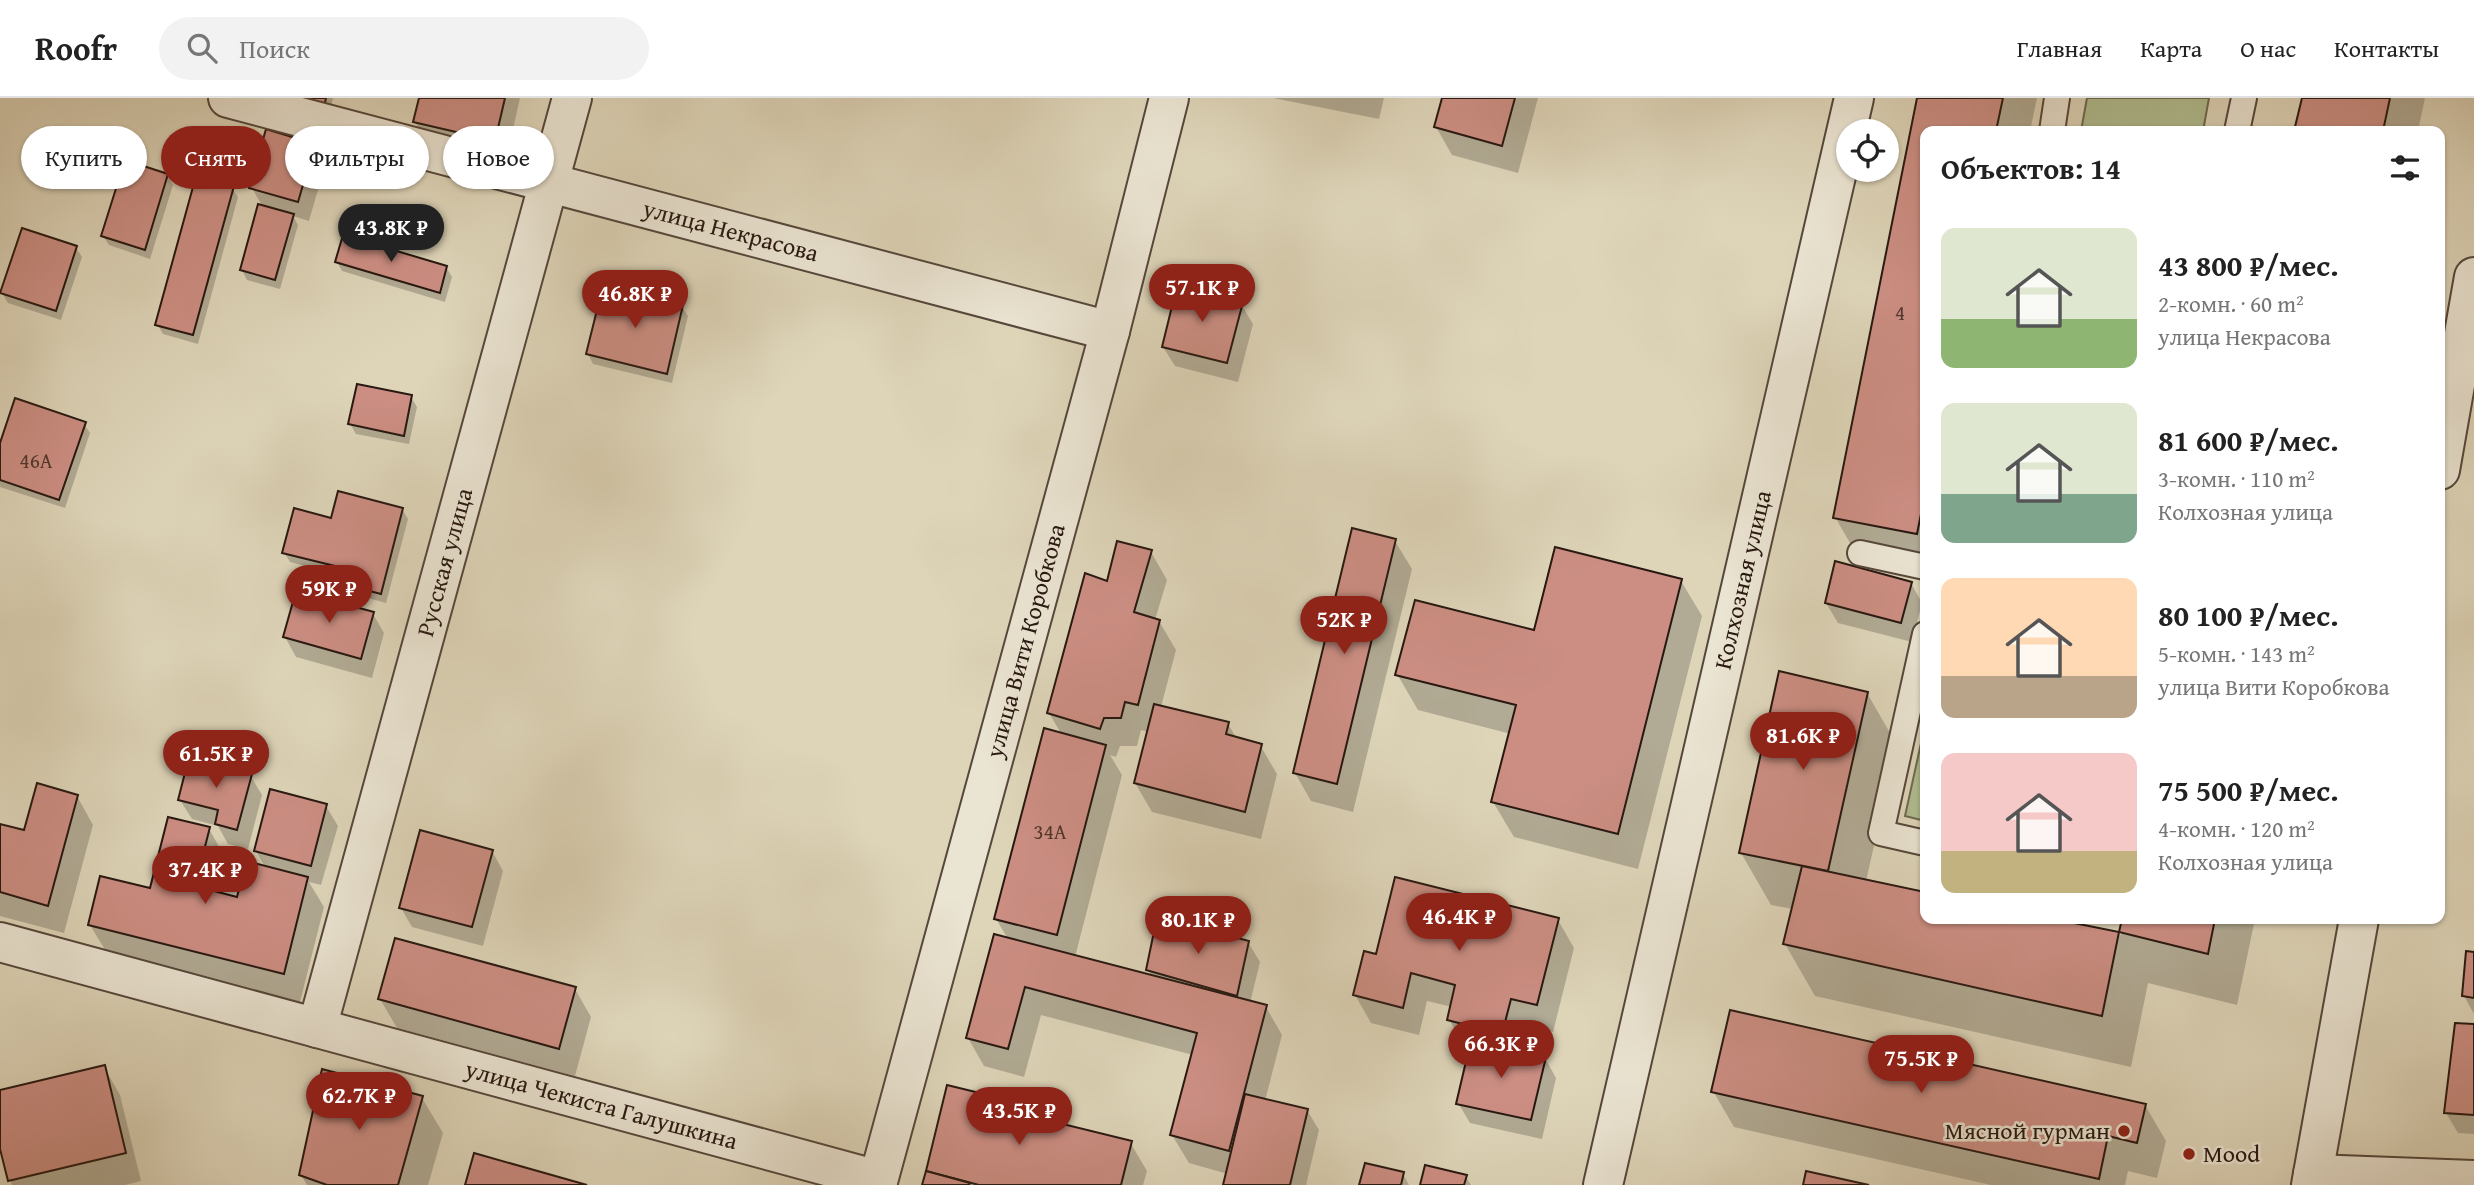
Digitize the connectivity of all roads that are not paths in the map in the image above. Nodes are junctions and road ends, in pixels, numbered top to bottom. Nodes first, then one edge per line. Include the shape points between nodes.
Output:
1 (228, 98) edge
2 (572, 98) edge
3 (1169, 98) edge
4 (1854, 98) edge
5 (2057, 98) edge
6 (2245, 98) edge
7 (2053, 126) edge
8 (2238, 126) edge
9 (443, 155) edge
10 (554, 168) edge
11 (554, 184) edge
12 (548, 189) edge
13 (2474, 277) edge
14 (1110, 331) junction
15 (2466, 368) edge
16 (2445, 450) edge
17 (1860, 553) dead end
18 (1920, 566) edge
19 (1920, 657) edge
20 (1920, 842) edge
21 (2358, 924) edge
22 (0, 942) edge
23 (317, 1028) junction
24 (2312, 1179) edge
25 (2474, 1180) edge
26 (877, 1182) edge
27 (1603, 1185) edge

1 - 9 street, улица Некрасова
2 - 10 street, Русская улица
3 - 14 street, улица Вити Коробкова
4 - 27 street, Колхозная улица
5 - 7 lane
6 - 8 lane
11 - 14 street, улица Некрасова
12 - 23 street, Русская улица
13 - 15 street
14 - 26 street, улица Вити Коробкова
15 - 16 street
17 - 18 lane
19 - 20 lane via 1881,833
21 - 24 street
22 - 23 street, улица Чекиста Галушкина
23 - 26 street, улица Чекиста Галушкина
24 - 25 street

